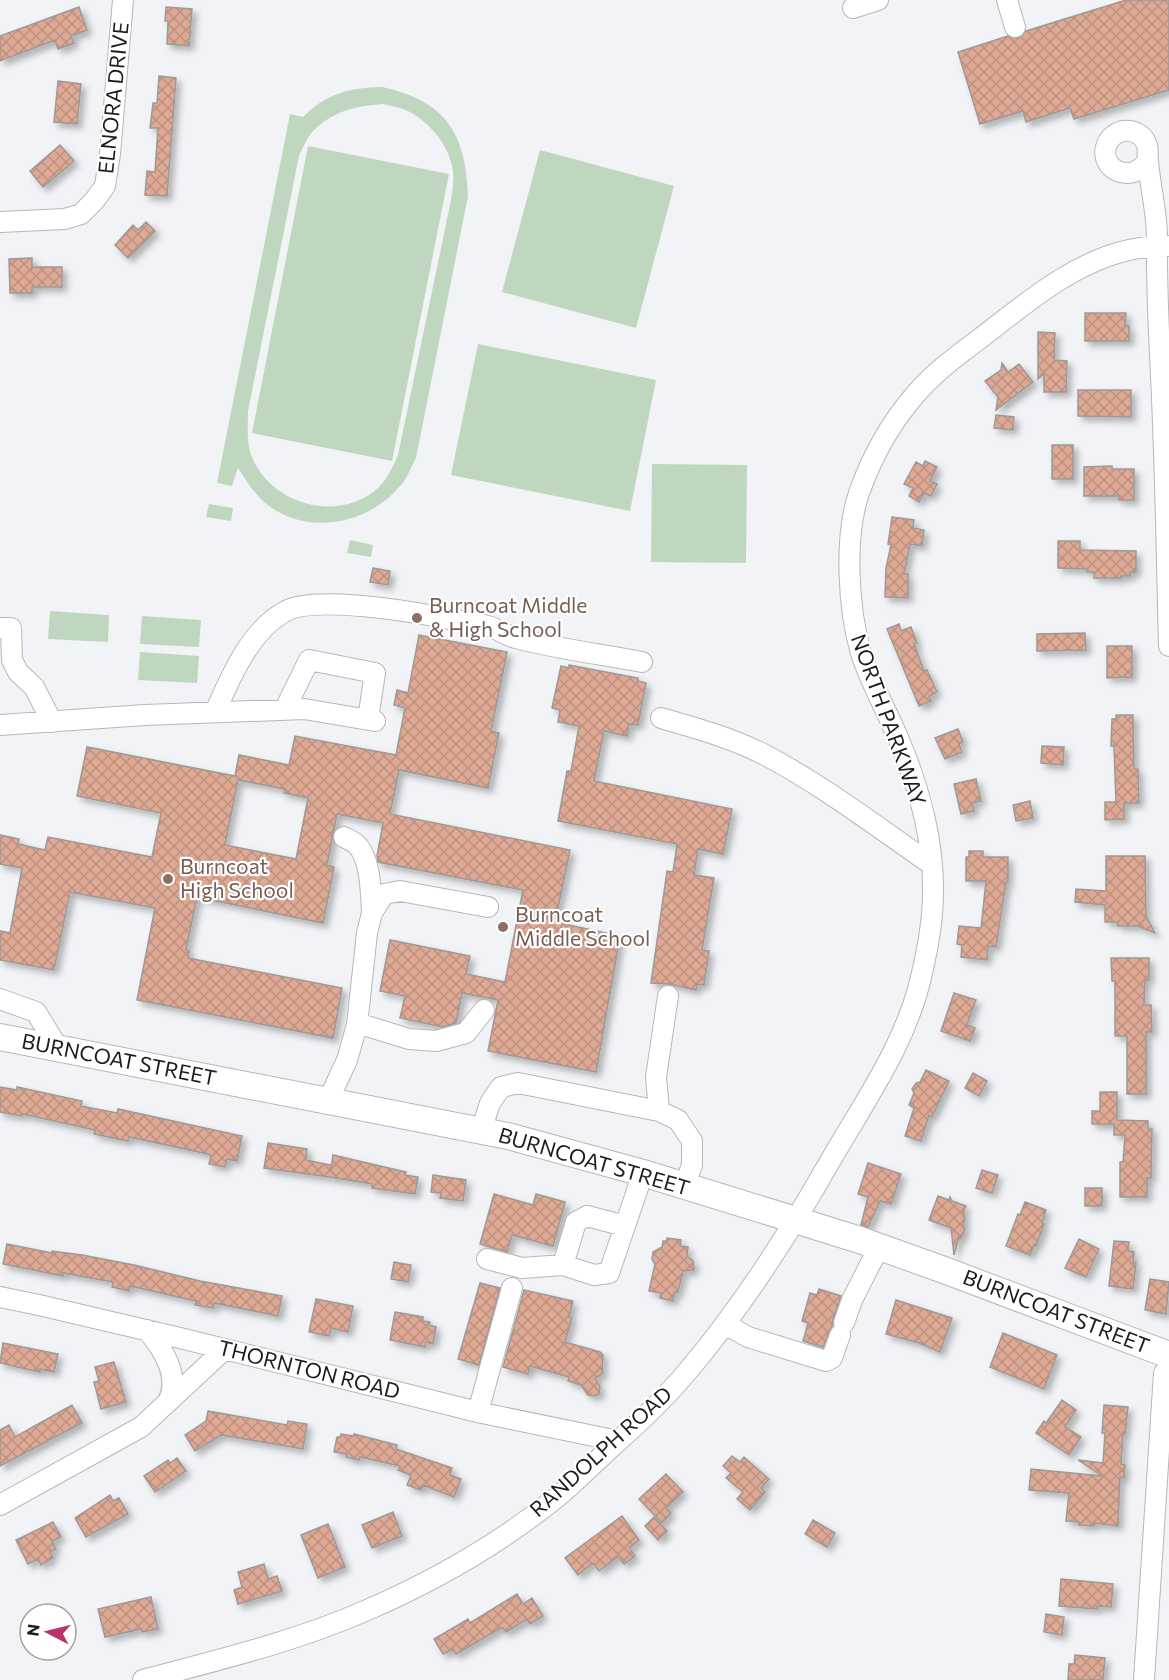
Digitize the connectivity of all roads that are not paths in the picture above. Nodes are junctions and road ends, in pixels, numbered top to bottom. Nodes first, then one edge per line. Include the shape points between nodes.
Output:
1 (123, 0) edge
2 (878, 0) edge
3 (1007, 0) edge
4 (853, 8) dead end
5 (1015, 27) dead end
6 (1148, 160) dead end
7 (0, 222) edge
8 (1163, 246) edge
9 (0, 628) edge
10 (1169, 646) edge
11 (642, 662) dead end
12 (285, 709) junction
13 (215, 712) junction
14 (661, 718) dead end
15 (52, 722) junction
16 (0, 725) edge
17 (344, 837) dead end
18 (931, 864) junction
19 (488, 907) dead end
20 (372, 913) junction
21 (668, 996) dead end
22 (0, 999) edge
23 (484, 1010) dead end
24 (357, 1023) junction
25 (0, 1036) edge
26 (58, 1048) junction
27 (328, 1101) junction
28 (659, 1111) junction
29 (482, 1131) junction
30 (643, 1173) junction
31 (684, 1187) junction
32 (796, 1221) junction
33 (625, 1226) junction
34 (879, 1247) junction
35 (487, 1259) dead end
36 (563, 1265) junction
37 (512, 1288) dead end
38 (0, 1298) edge
39 (725, 1324) junction
40 (147, 1330) junction
41 (225, 1349) junction
42 (1169, 1355) edge
43 (1169, 1368) edge
44 (168, 1402) junction
45 (478, 1412) junction
46 (618, 1442) junction
47 (0, 1505) edge
48 (143, 1680) edge
49 (1144, 1680) edge

1 - 7 street, ELNORA DRIVE via 105,186 81,214 65,219
2 - 4 street
3 - 5 street
6 - 8 street via 1157,235
8 - 10 street
8 - 18 street, NORTH PARKWAY via 1113,254 1073,272 943,367 889,429 857,497 850,575 855,629 869,677 907,760
9 - 15 street via 11,628 12,660 34,687
11 - 13 street via 513,637 490,626 399,609 299,606 280,614 258,635
12 - 12 street via 372,720 375,673 309,660
12 - 13 street
13 - 15 street
14 - 18 street via 764,754 815,784
15 - 16 street
17 - 20 street via 362,853 371,880
18 - 32 street, NORTH PARKWAY via 931,924 910,1013 882,1073
19 - 20 street via 400,891 384,894
20 - 24 street
21 - 28 street via 656,1077
22 - 26 street via 36,1012
23 - 24 street via 466,1033 436,1041 409,1039
24 - 27 street
25 - 26 main road, BURNCOAT STREET
26 - 27 main road, BURNCOAT STREET
27 - 29 main road, BURNCOAT STREET
28 - 29 street via 518,1083 501,1087 490,1103
28 - 31 street via 678,1120 692,1141 692,1165
29 - 30 main road, BURNCOAT STREET
30 - 31 main road, BURNCOAT STREET
30 - 33 street
31 - 32 main road, BURNCOAT STREET
32 - 34 main road, BURNCOAT STREET
32 - 39 street, RANDOLPH ROAD
33 - 36 street via 609,1272 594,1275
33 - 36 street via 587,1216 576,1222
34 - 39 street via 852,1300 832,1358 826,1361 748,1337
34 - 42 main road, BURNCOAT STREET
35 - 36 street via 522,1268
37 - 45 street
38 - 40 street, THORNTON ROAD
39 - 46 street, RANDOLPH ROAD via 665,1397
40 - 41 street, THORNTON ROAD
40 - 44 street via 169,1362
41 - 44 street
41 - 45 street, THORNTON ROAD
43 - 49 street via 1164,1373
44 - 47 street via 141,1427
45 - 46 street, THORNTON ROAD
46 - 48 street, RANDOLPH ROAD via 540,1510 429,1580 292,1639

